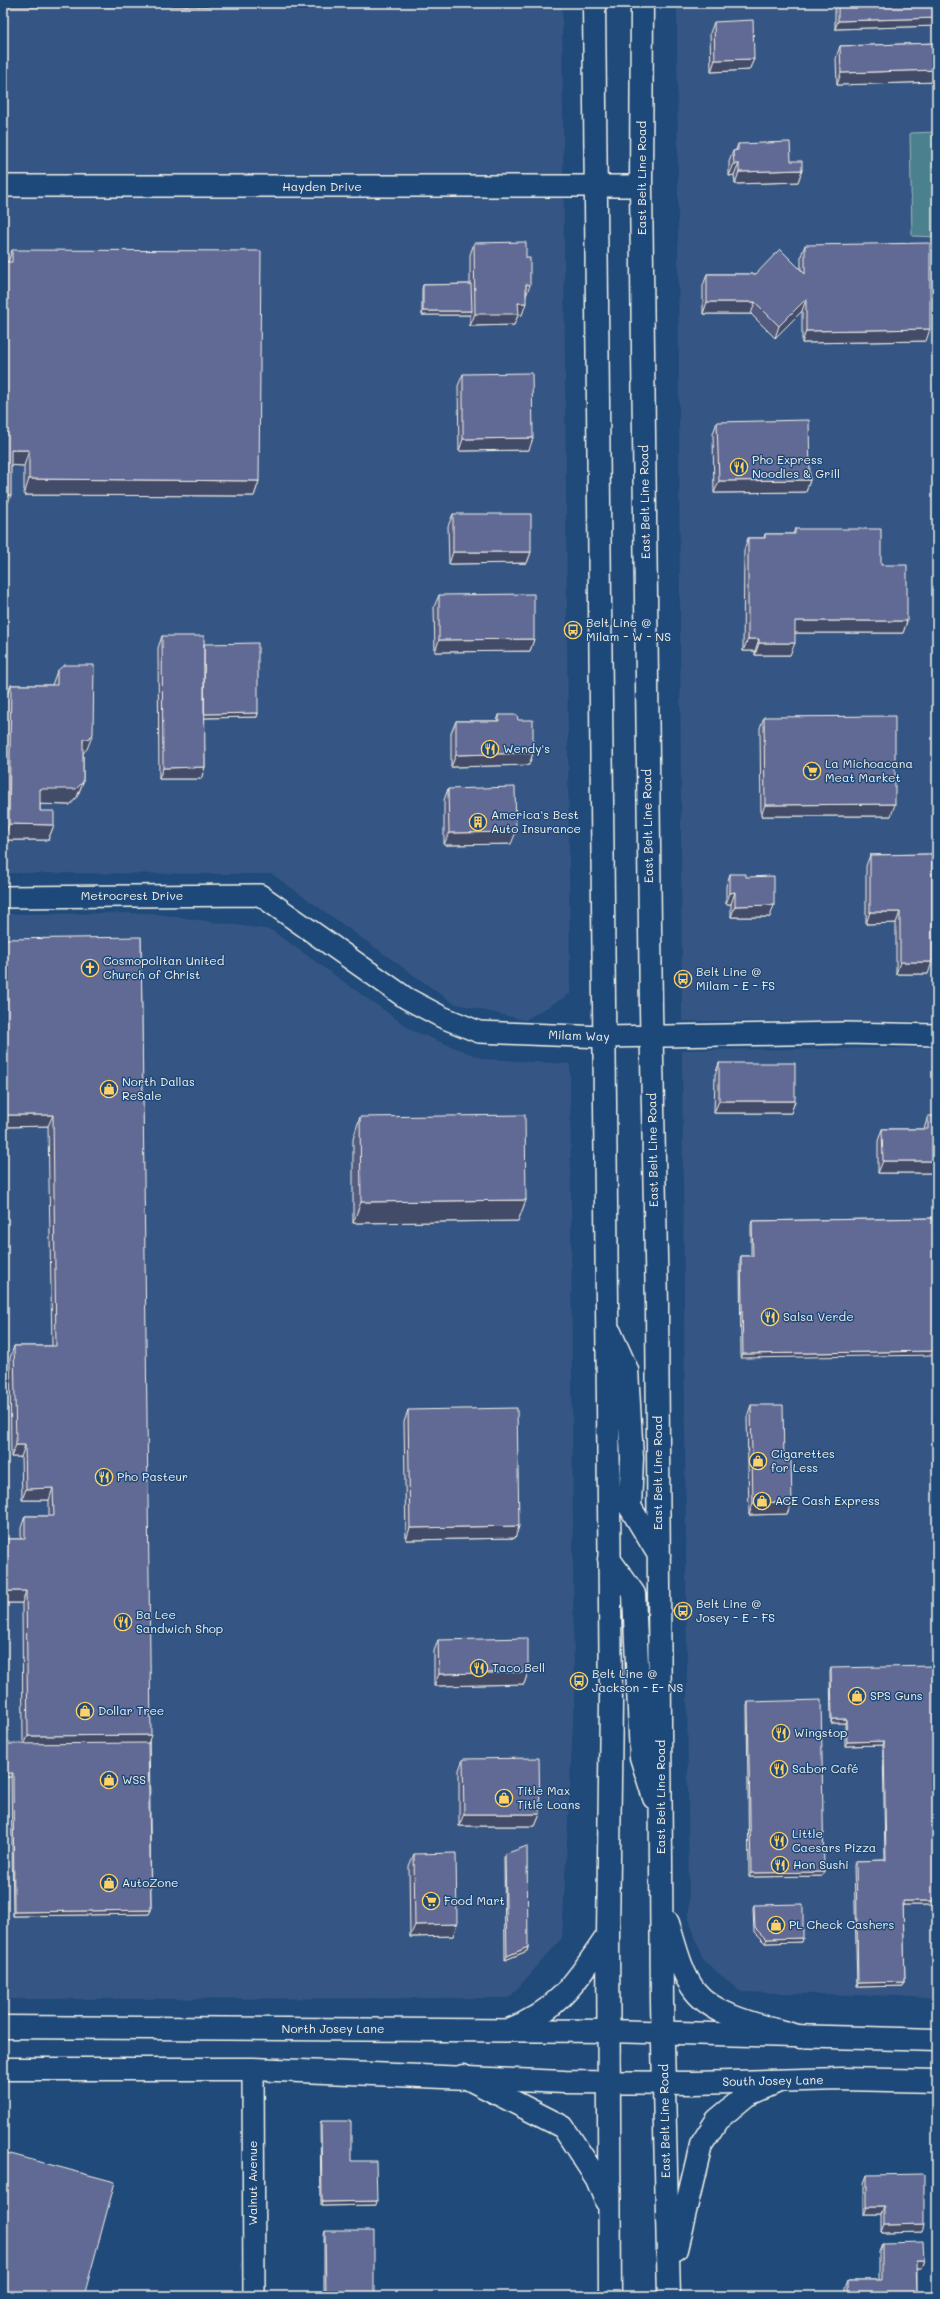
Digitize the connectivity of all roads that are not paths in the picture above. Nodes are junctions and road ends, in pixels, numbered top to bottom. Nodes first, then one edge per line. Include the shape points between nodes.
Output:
1 (594, 3) edge
2 (642, 3) edge
3 (3, 186) edge
4 (641, 186) junction
5 (596, 187) junction
6 (260, 895) joint
7 (3, 897) edge
8 (937, 1035) edge
9 (603, 1037) junction
10 (651, 1037) junction
11 (606, 1325) junction
12 (659, 1555) junction
13 (608, 1559) junction
14 (661, 1818) junction
15 (661, 1906) junction
16 (608, 1934) junction
17 (3, 2026) edge
18 (508, 2030) junction
19 (608, 2031) junction
20 (663, 2033) junction
21 (801, 2037) junction
22 (937, 2040) edge
23 (3, 2068) edge
24 (253, 2069) junction
25 (463, 2076) junction
26 (779, 2081) junction
27 (937, 2081) edge
28 (608, 2082) junction
29 (664, 2082) junction
30 (608, 2207) junction
31 (669, 2287) edge
32 (254, 2296) edge
33 (610, 2296) edge

1 - 5 main road
2 - 4 main road, East Belt Line Road
3 - 5 street, Hayden Drive
4 - 5 street, Hayden Drive
4 - 10 main road, East Belt Line Road
5 - 9 main road
6 - 7 street, Metrocrest Drive
6 - 9 street, Milam Way via 406,998 442,1017 479,1032
8 - 10 street, Milam Way via 845,1033
9 - 10 street, Milam Way
9 - 11 main road
10 - 12 main road, East Belt Line Road
11 - 12 main road via 627,1370 632,1458 630,1507
11 - 13 main road
12 - 14 main road, East Belt Line Road
13 - 14 main road via 634,1594 641,1757
13 - 16 main road via 611,1703
14 - 15 main road, East Belt Line Road
15 - 20 main road, East Belt Line Road
15 - 21 main road via 683,1968 697,1993 710,2004 738,2018
16 - 18 main road via 573,1986 547,2011 521,2026
16 - 19 main road
17 - 18 main road, North Josey Lane
18 - 19 main road, North Josey Lane
19 - 20 main road, North Josey Lane
19 - 28 main road
20 - 21 main road
20 - 29 main road, East Belt Line Road
21 - 22 main road
23 - 24 main road
24 - 25 main road
24 - 32 street, Walnut Avenue
25 - 28 main road
25 - 30 main road via 563,2127 597,2179
26 - 27 main road, South Josey Lane
26 - 29 main road, South Josey Lane
26 - 31 main road via 747,2095 717,2120 701,2145
28 - 29 main road, South Josey Lane
28 - 30 main road
29 - 31 main road, East Belt Line Road
30 - 33 main road

